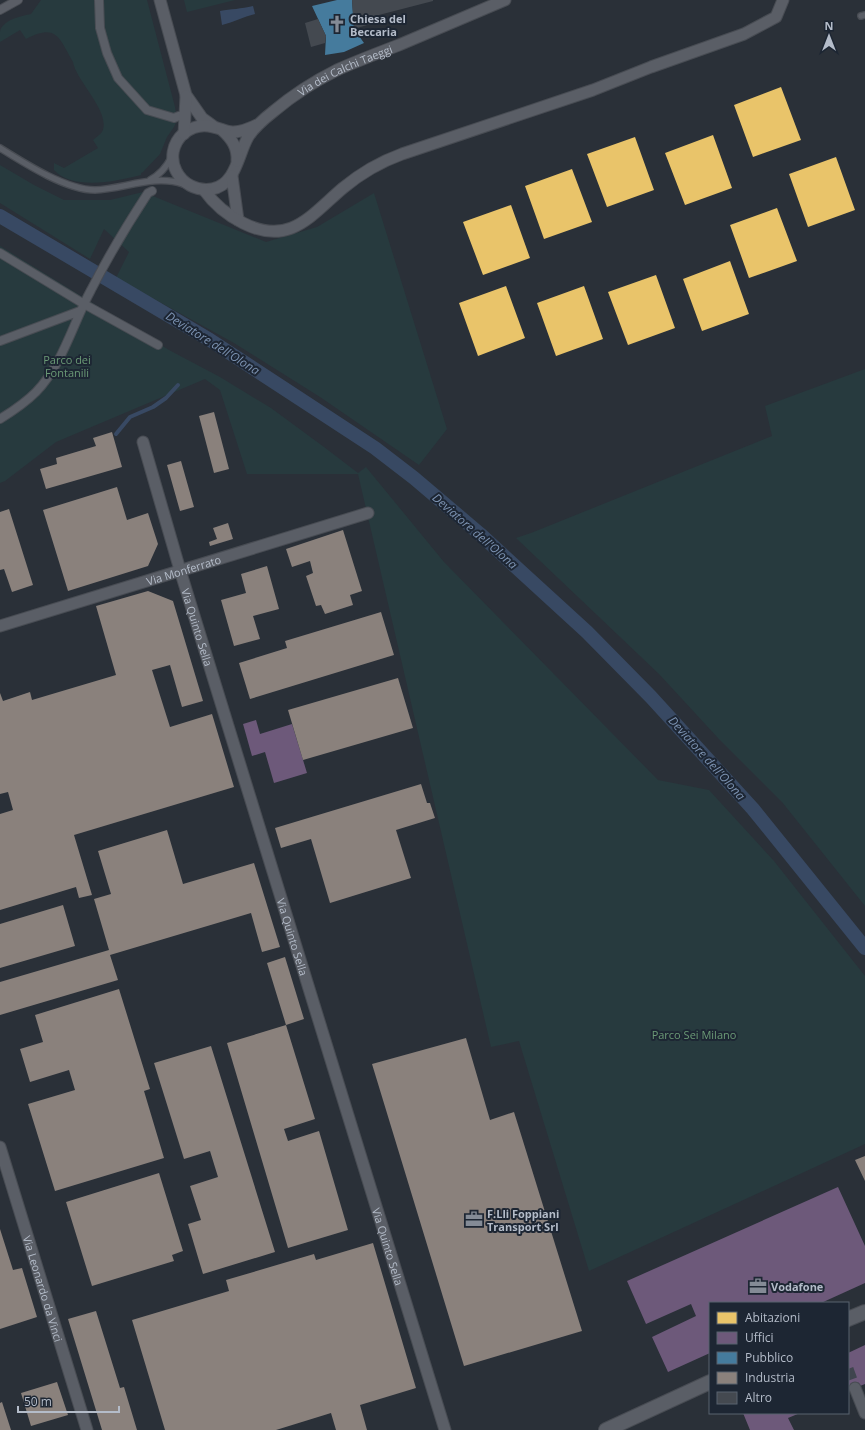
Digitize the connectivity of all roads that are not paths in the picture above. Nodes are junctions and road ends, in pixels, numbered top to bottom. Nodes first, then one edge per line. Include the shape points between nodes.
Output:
1 (18, 0) edge
2 (99, 0) edge
3 (160, 0) edge
4 (505, 0) edge
5 (783, 0) edge
6 (0, 10) edge
7 (186, 95) junction
8 (179, 116) dead end
9 (259, 124) junction
10 (217, 128) junction
11 (184, 134) junction
12 (0, 148) edge
13 (173, 152) junction
14 (234, 171) junction
15 (147, 182) junction
16 (198, 189) junction
17 (152, 191) dead end
18 (238, 220) junction
19 (0, 253) edge
20 (82, 308) junction
21 (0, 340) edge
22 (158, 345) dead end
23 (0, 419) edge
24 (143, 442) dead end
25 (368, 512) dead end
26 (180, 570) junction
27 (0, 626) edge
28 (0, 1147) edge
29 (865, 1312) edge
30 (849, 1319) edge
31 (709, 1382) edge
32 (855, 1388) tunnel mouth
33 (865, 1413) edge
34 (87, 1430) edge
35 (445, 1430) edge
36 (606, 1430) edge

1 - 6 street
2 - 8 street via 100,28 118,78 147,110 174,118
3 - 7 street
4 - 9 street, Via dei Calchi Taeggi via 338,70 311,85
5 - 18 street via 776,17 744,34 593,90 384,161 365,171 302,223 291,229 265,231
7 - 10 street via 202,118
7 - 11 street
9 - 10 street, Via dei Calchi Taeggi via 233,132
9 - 14 street, Via dei Calchi Taeggi via 249,136
10 - 11 street, Via dei Calchi Taeggi via 203,126 193,128
10 - 14 street via 229,136 234,145 237,155
11 - 13 street
12 - 15 lane via 38,171 76,187 93,190
13 - 15 lane via 168,165
13 - 16 street via 173,163 177,173 184,182
14 - 16 street via 224,183 214,188
14 - 18 street via 234,203
15 - 16 lane via 174,181
16 - 18 street
17 - 20 street via 121,236
19 - 20 street
20 - 21 street
20 - 22 street
20 - 23 street via 50,374 36,392
24 - 26 street, Via Quinto Sella
25 - 26 street, Via Monferrato
26 - 27 street, Via Monferrato
26 - 35 street, Via Quinto Sella
28 - 34 street, Via Leonardo da Vinci
29 - 30 street
31 - 36 street
32 - 33 street

